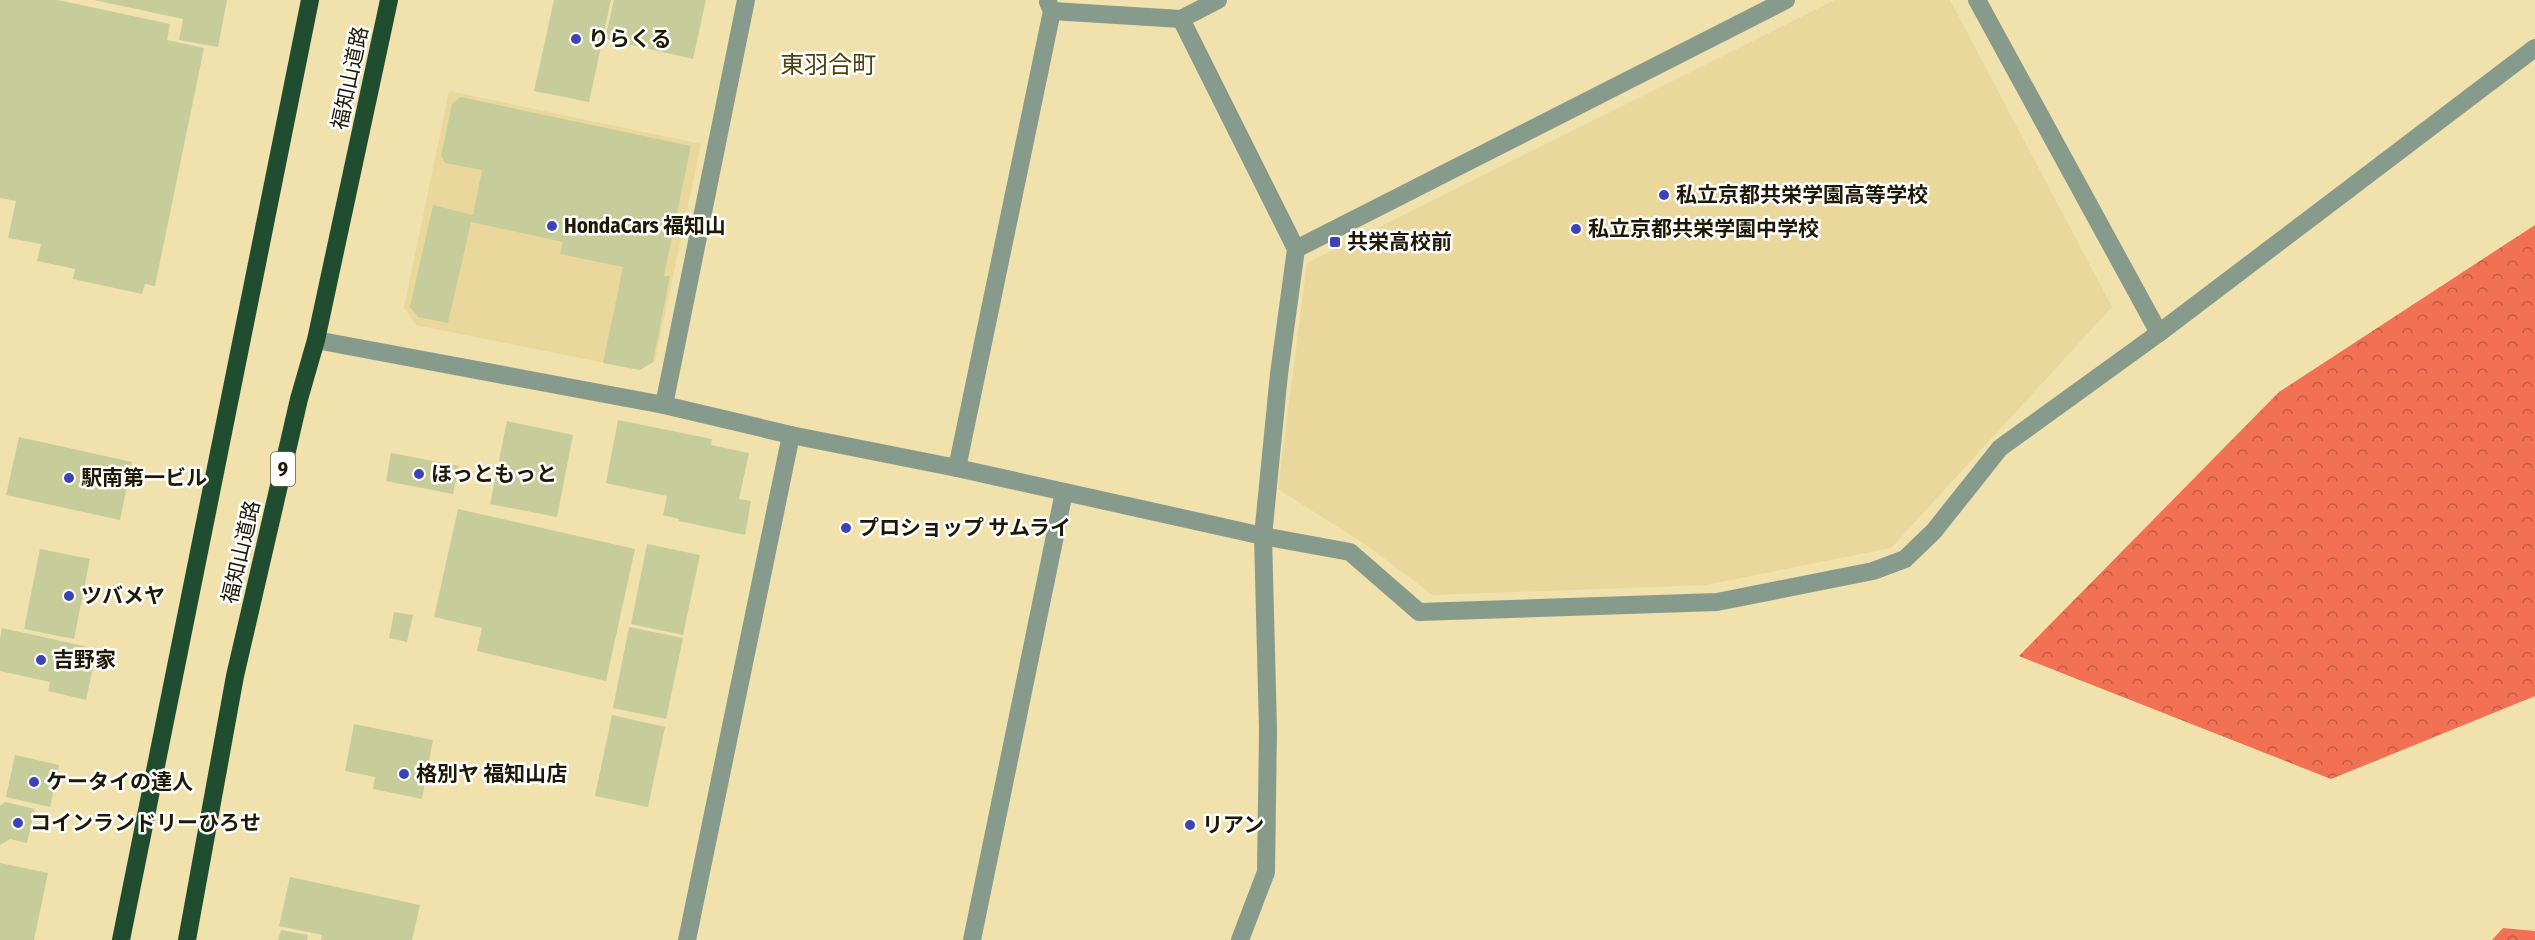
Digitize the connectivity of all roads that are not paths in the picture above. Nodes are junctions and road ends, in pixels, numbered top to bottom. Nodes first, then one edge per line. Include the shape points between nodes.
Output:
1 (310, 0) edge
2 (389, 0) edge
3 (746, 0) edge
4 (1218, 0) edge
5 (1786, 0) edge
6 (1977, 0) edge
7 (1050, 6) edge
8 (1180, 20) junction
9 (2535, 48) edge
10 (1296, 249) junction
11 (2159, 333) junction
12 (316, 340) junction
13 (663, 405) junction
14 (791, 435) junction
15 (957, 468) junction
16 (1064, 492) junction
17 (1263, 536) junction
18 (121, 940) edge
19 (187, 940) edge
20 (687, 940) edge
21 (972, 940) edge
22 (1240, 940) edge

1 - 18 highway, 福知山道路
2 - 12 highway, 福知山道路 / 9
3 - 13 street
4 - 8 street
5 - 10 street
6 - 11 street
7 - 8 street
7 - 15 street
8 - 10 street
9 - 11 street
10 - 17 street
11 - 17 street via 2000,448 1934,531 1905,559 1873,571 1717,602 1419,612 1350,552
12 - 13 street
12 - 19 highway, 福知山道路 / 9 via 236,676
13 - 14 street
14 - 15 street
14 - 20 street
15 - 16 street
16 - 17 street
16 - 21 street
17 - 22 street via 1268,730 1266,872

